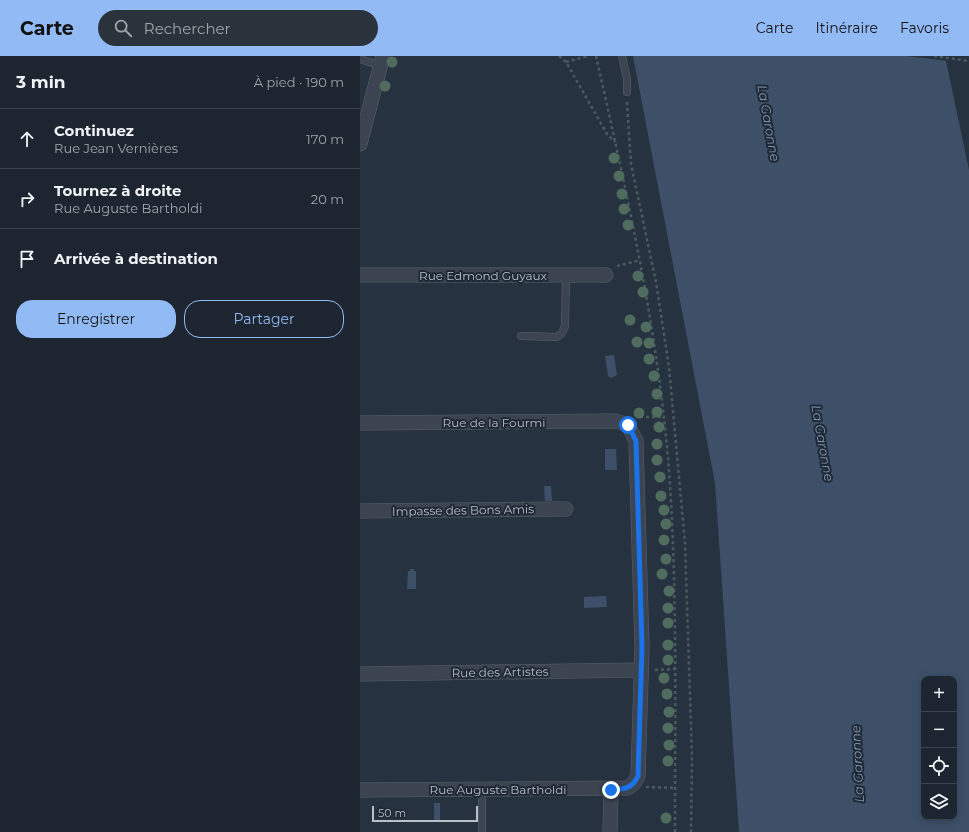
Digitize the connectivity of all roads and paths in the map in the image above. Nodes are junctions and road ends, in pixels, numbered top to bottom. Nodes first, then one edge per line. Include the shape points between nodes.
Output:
1 (559, 56) edge
2 (588, 56) edge
3 (596, 56) edge
4 (622, 56) edge
5 (934, 56) edge
6 (360, 59) edge
7 (382, 61) edge
8 (969, 61) edge
9 (566, 62) junction
10 (627, 92) joint
11 (615, 143) junction
12 (360, 144) edge
13 (640, 260) junction
14 (360, 275) edge
15 (566, 275) junction
16 (606, 275) joint
17 (521, 336) dead end
18 (663, 417) junction
19 (360, 422) edge
20 (628, 425) junction
21 (566, 509) dead end
22 (360, 511) edge
23 (675, 669) junction
24 (640, 670) junction
25 (360, 674) edge
26 (651, 788) dead end
27 (675, 788) junction
28 (482, 789) junction
29 (360, 790) edge
30 (611, 790) junction
31 (482, 832) edge
32 (610, 832) edge
33 (675, 832) edge
34 (691, 832) edge

1 - 9 path
2 - 9 path
3 - 11 path
4 - 10 lane
5 - 8 path
6 - 7 lane
7 - 12 street
9 - 11 path via 592,111 606,134
10 - 34 path via 631,164 656,282 669,367 683,520 691,748
11 - 13 path
13 - 16 path via 614,267
13 - 18 path via 654,337
14 - 15 street, Rue Edmond Guyaux
15 - 16 street, Rue Edmond Guyaux
15 - 17 lane via 565,326 562,332 557,337
18 - 20 path via 636,418
18 - 23 path via 671,501
19 - 20 street, Rue de la Fourmi via 616,422
20 - 24 street via 636,441 642,648
21 - 22 street, Impasse des Bons Amis
23 - 24 path
23 - 27 path
24 - 25 street, Rue des Artistes
24 - 30 street, Rue Auguste Bartholdi via 638,776 628,788
26 - 27 path
27 - 33 path
28 - 29 street, Rue Auguste Bartholdi
28 - 30 street, Rue Auguste Bartholdi
28 - 31 lane
30 - 32 street

